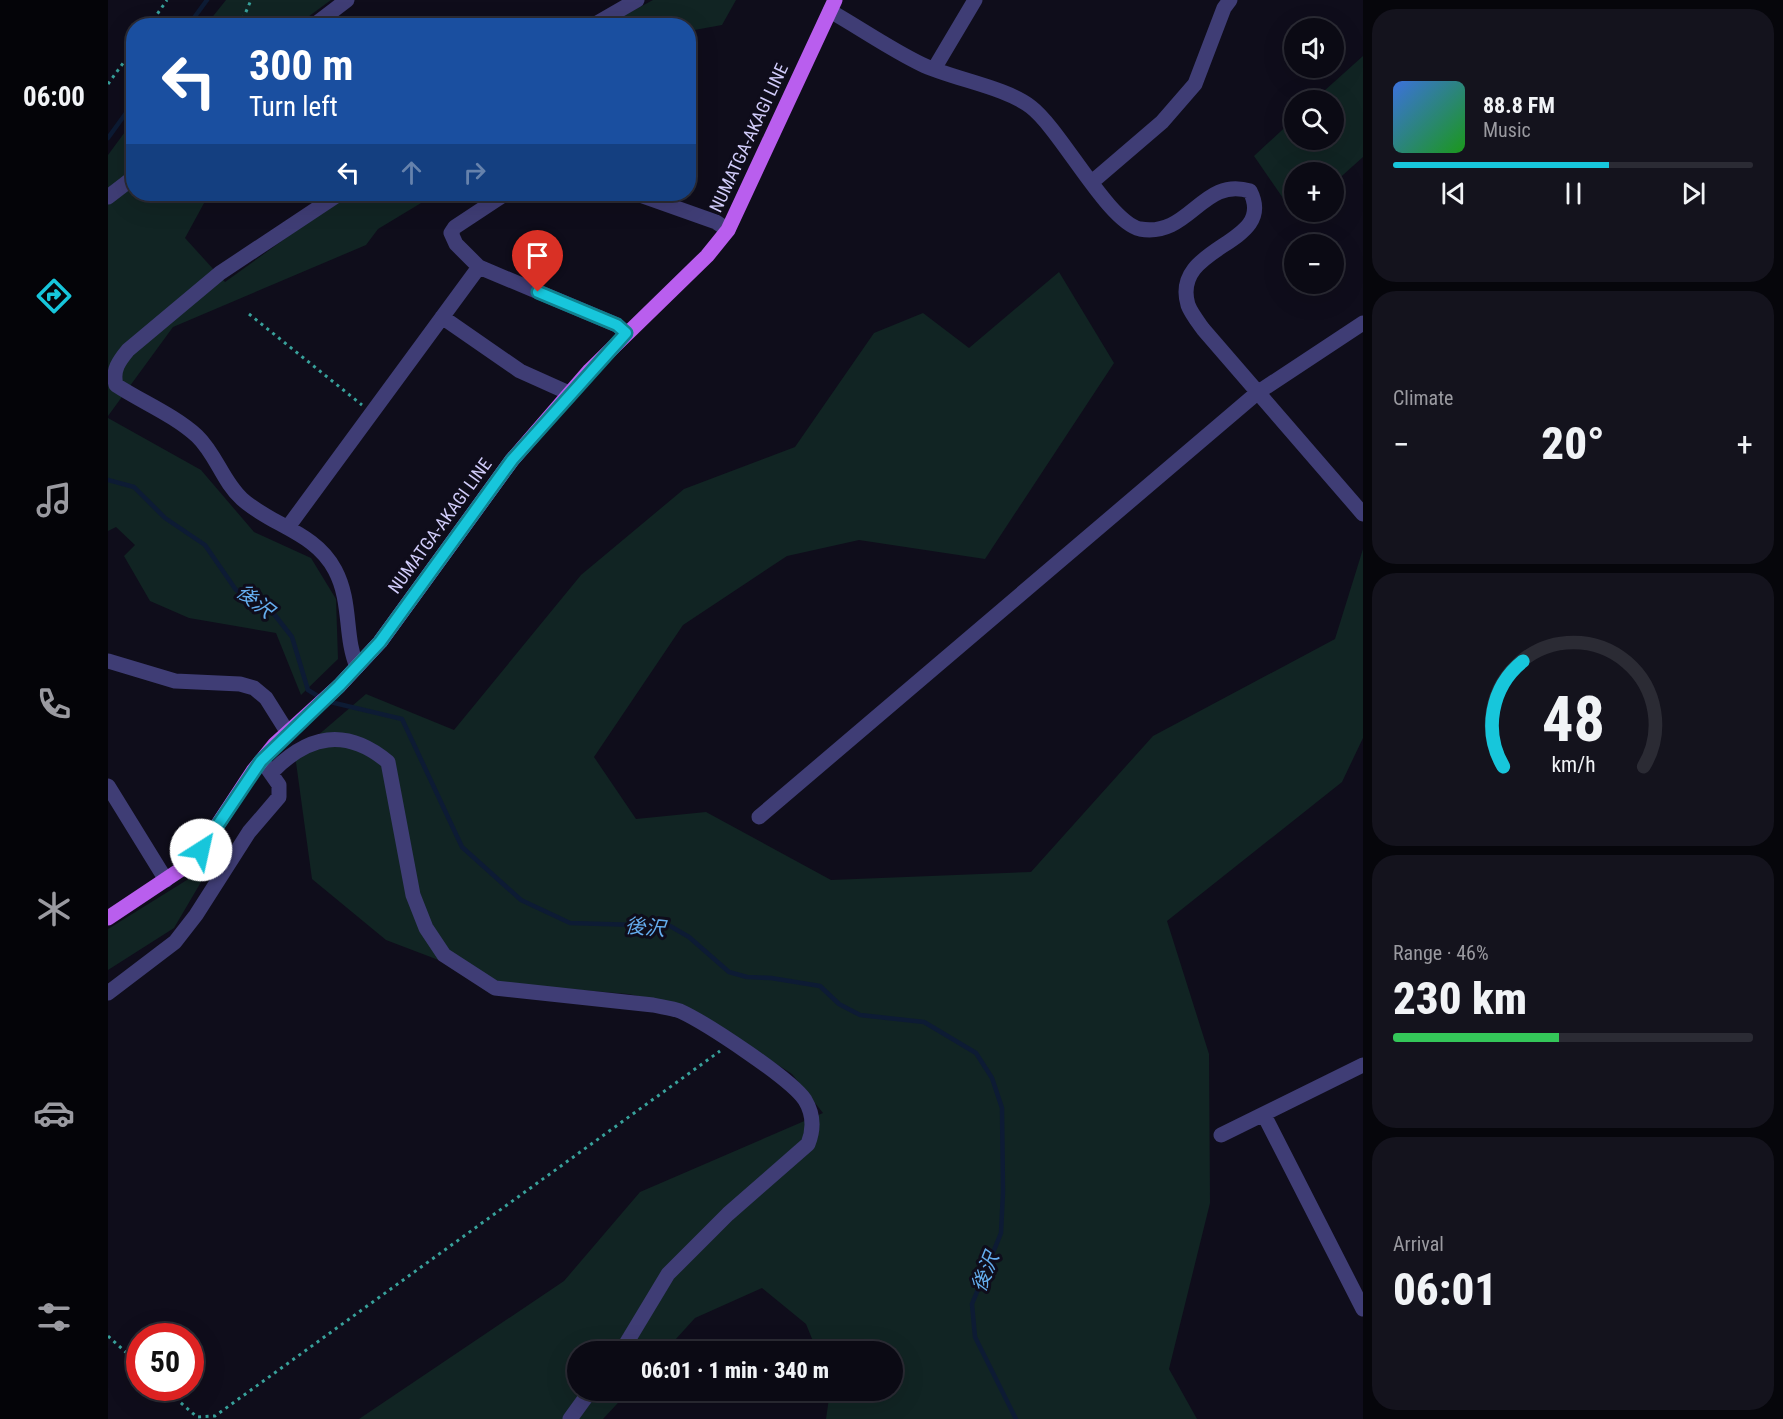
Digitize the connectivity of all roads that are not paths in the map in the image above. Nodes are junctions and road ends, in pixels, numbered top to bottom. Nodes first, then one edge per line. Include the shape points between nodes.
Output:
1 (347, 0) edge
2 (637, 0) edge
3 (975, 0) edge
4 (1230, 0) edge
5 (833, 5) edge
6 (323, 18) edge
7 (606, 18) edge
8 (934, 69) junction
9 (1092, 182) junction
10 (126, 183) edge
11 (108, 197) edge
12 (328, 201) edge
13 (494, 201) edge
14 (657, 201) edge
15 (728, 230) junction
16 (479, 267) junction
17 (442, 317) junction
18 (1363, 323) edge
19 (626, 333) junction
20 (569, 393) junction
21 (1257, 393) junction
22 (1363, 514) edge
23 (288, 526) junction
24 (108, 661) edge
25 (357, 667) junction
26 (288, 734) junction
27 (261, 761) junction
28 (272, 772) junction
29 (108, 786) edge
30 (759, 817) dead end
31 (166, 880) junction
32 (108, 918) edge
33 (108, 993) edge
34 (1363, 1065) edge
35 (1264, 1115) junction
36 (1221, 1135) dead end
37 (1363, 1309) edge
38 (628, 1341) edge
39 (583, 1401) edge
40 (570, 1419) edge

1 - 6 street
2 - 7 street
3 - 8 street
4 - 9 street via 1195,84 1162,122
5 - 8 street
5 - 15 main road, NUMATGA-AKAGI LINE
8 - 9 street via 1011,96 1032,108
9 - 21 street via 1117,214 1138,228 1165,230 1217,191 1236,186 1250,191 1256,203 1254,220 1201,261 1188,278 1188,304 1203,329
10 - 11 street
12 - 23 street via 220,273 128,350 117,364 114,377 116,385 198,437 240,497
13 - 16 street via 451,233 456,244
14 - 15 street
15 - 19 main road, NUMATGA-AKAGI LINE via 686,278
16 - 17 street
16 - 19 street via 617,325
17 - 20 street via 520,371
17 - 23 street
18 - 21 street
19 - 20 main road, NUMATGA-AKAGI LINE
20 - 25 main road, NUMATGA-AKAGI LINE via 512,460 380,642
21 - 22 street
21 - 30 street
23 - 25 street via 320,549 336,571
24 - 26 street via 175,681 254,688 266,698
25 - 26 main road, NUMATGA-AKAGI LINE
26 - 27 main road, NUMATGA-AKAGI LINE
27 - 28 street
27 - 31 main road, NUMATGA-AKAGI LINE via 201,850
28 - 33 street via 279,784 279,797 228,861 196,915 163,953
28 - 38 street via 298,748 321,740 346,741 374,751 388,762 408,874 426,928 444,955 495,988 679,1010 732,1042 794,1088 805,1101 814,1128 808,1144 728,1214 668,1274
29 - 31 street
31 - 32 main road, NUMATGA-AKAGI LINE
34 - 35 street
35 - 36 street
35 - 37 street
39 - 40 street

